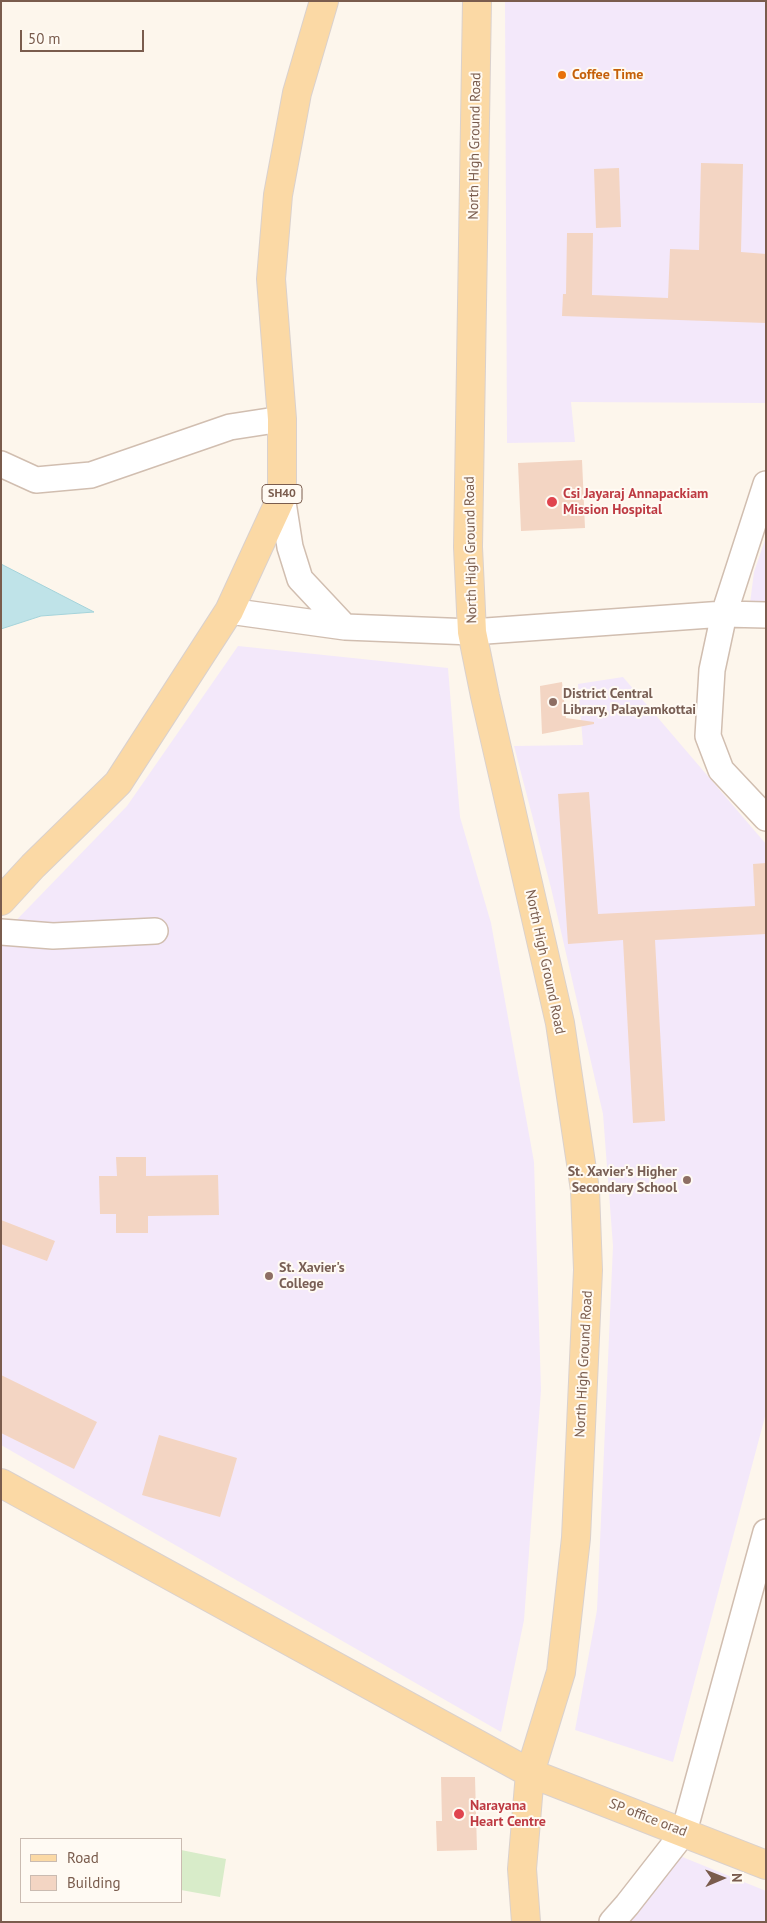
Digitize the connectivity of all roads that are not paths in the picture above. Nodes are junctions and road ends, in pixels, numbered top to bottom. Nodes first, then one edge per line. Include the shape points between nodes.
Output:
1 (324, 1) edge
2 (477, 1) edge
3 (282, 419) junction
4 (1, 464) edge
5 (766, 484) edge
6 (282, 496) junction
7 (229, 611) junction
8 (724, 614) junction
9 (766, 615) edge
10 (345, 627) junction
11 (472, 632) junction
12 (766, 818) edge
13 (1, 901) edge
14 (155, 931) dead end
15 (1, 932) edge
16 (1, 1484) edge
17 (766, 1532) edge
18 (530, 1773) junction
19 (684, 1832) junction
20 (766, 1865) edge
21 (526, 1922) edge
22 (612, 1922) edge

1 - 3 main road, SH40 via 297,93 278,195 271,279
2 - 11 main road, North High Ground Road via 468,547
3 - 4 street via 230,427 91,475 36,480
3 - 6 main road, SH40
5 - 8 street
6 - 7 main road, SH40
6 - 10 street via 290,547 300,579
7 - 10 street
7 - 13 main road, SH40 via 118,783
8 - 9 street
8 - 11 street
8 - 12 street via 712,670 708,736 721,770
10 - 11 street
11 - 18 main road, North High Ground Road via 560,1023 585,1190 588,1270 576,1538 561,1672
14 - 15 street via 53,936
16 - 18 main road, SP office orad
17 - 19 street
18 - 19 main road, SP office orad
18 - 21 main road, North High Ground Road via 522,1869
19 - 20 main road, SP office orad
19 - 22 street

